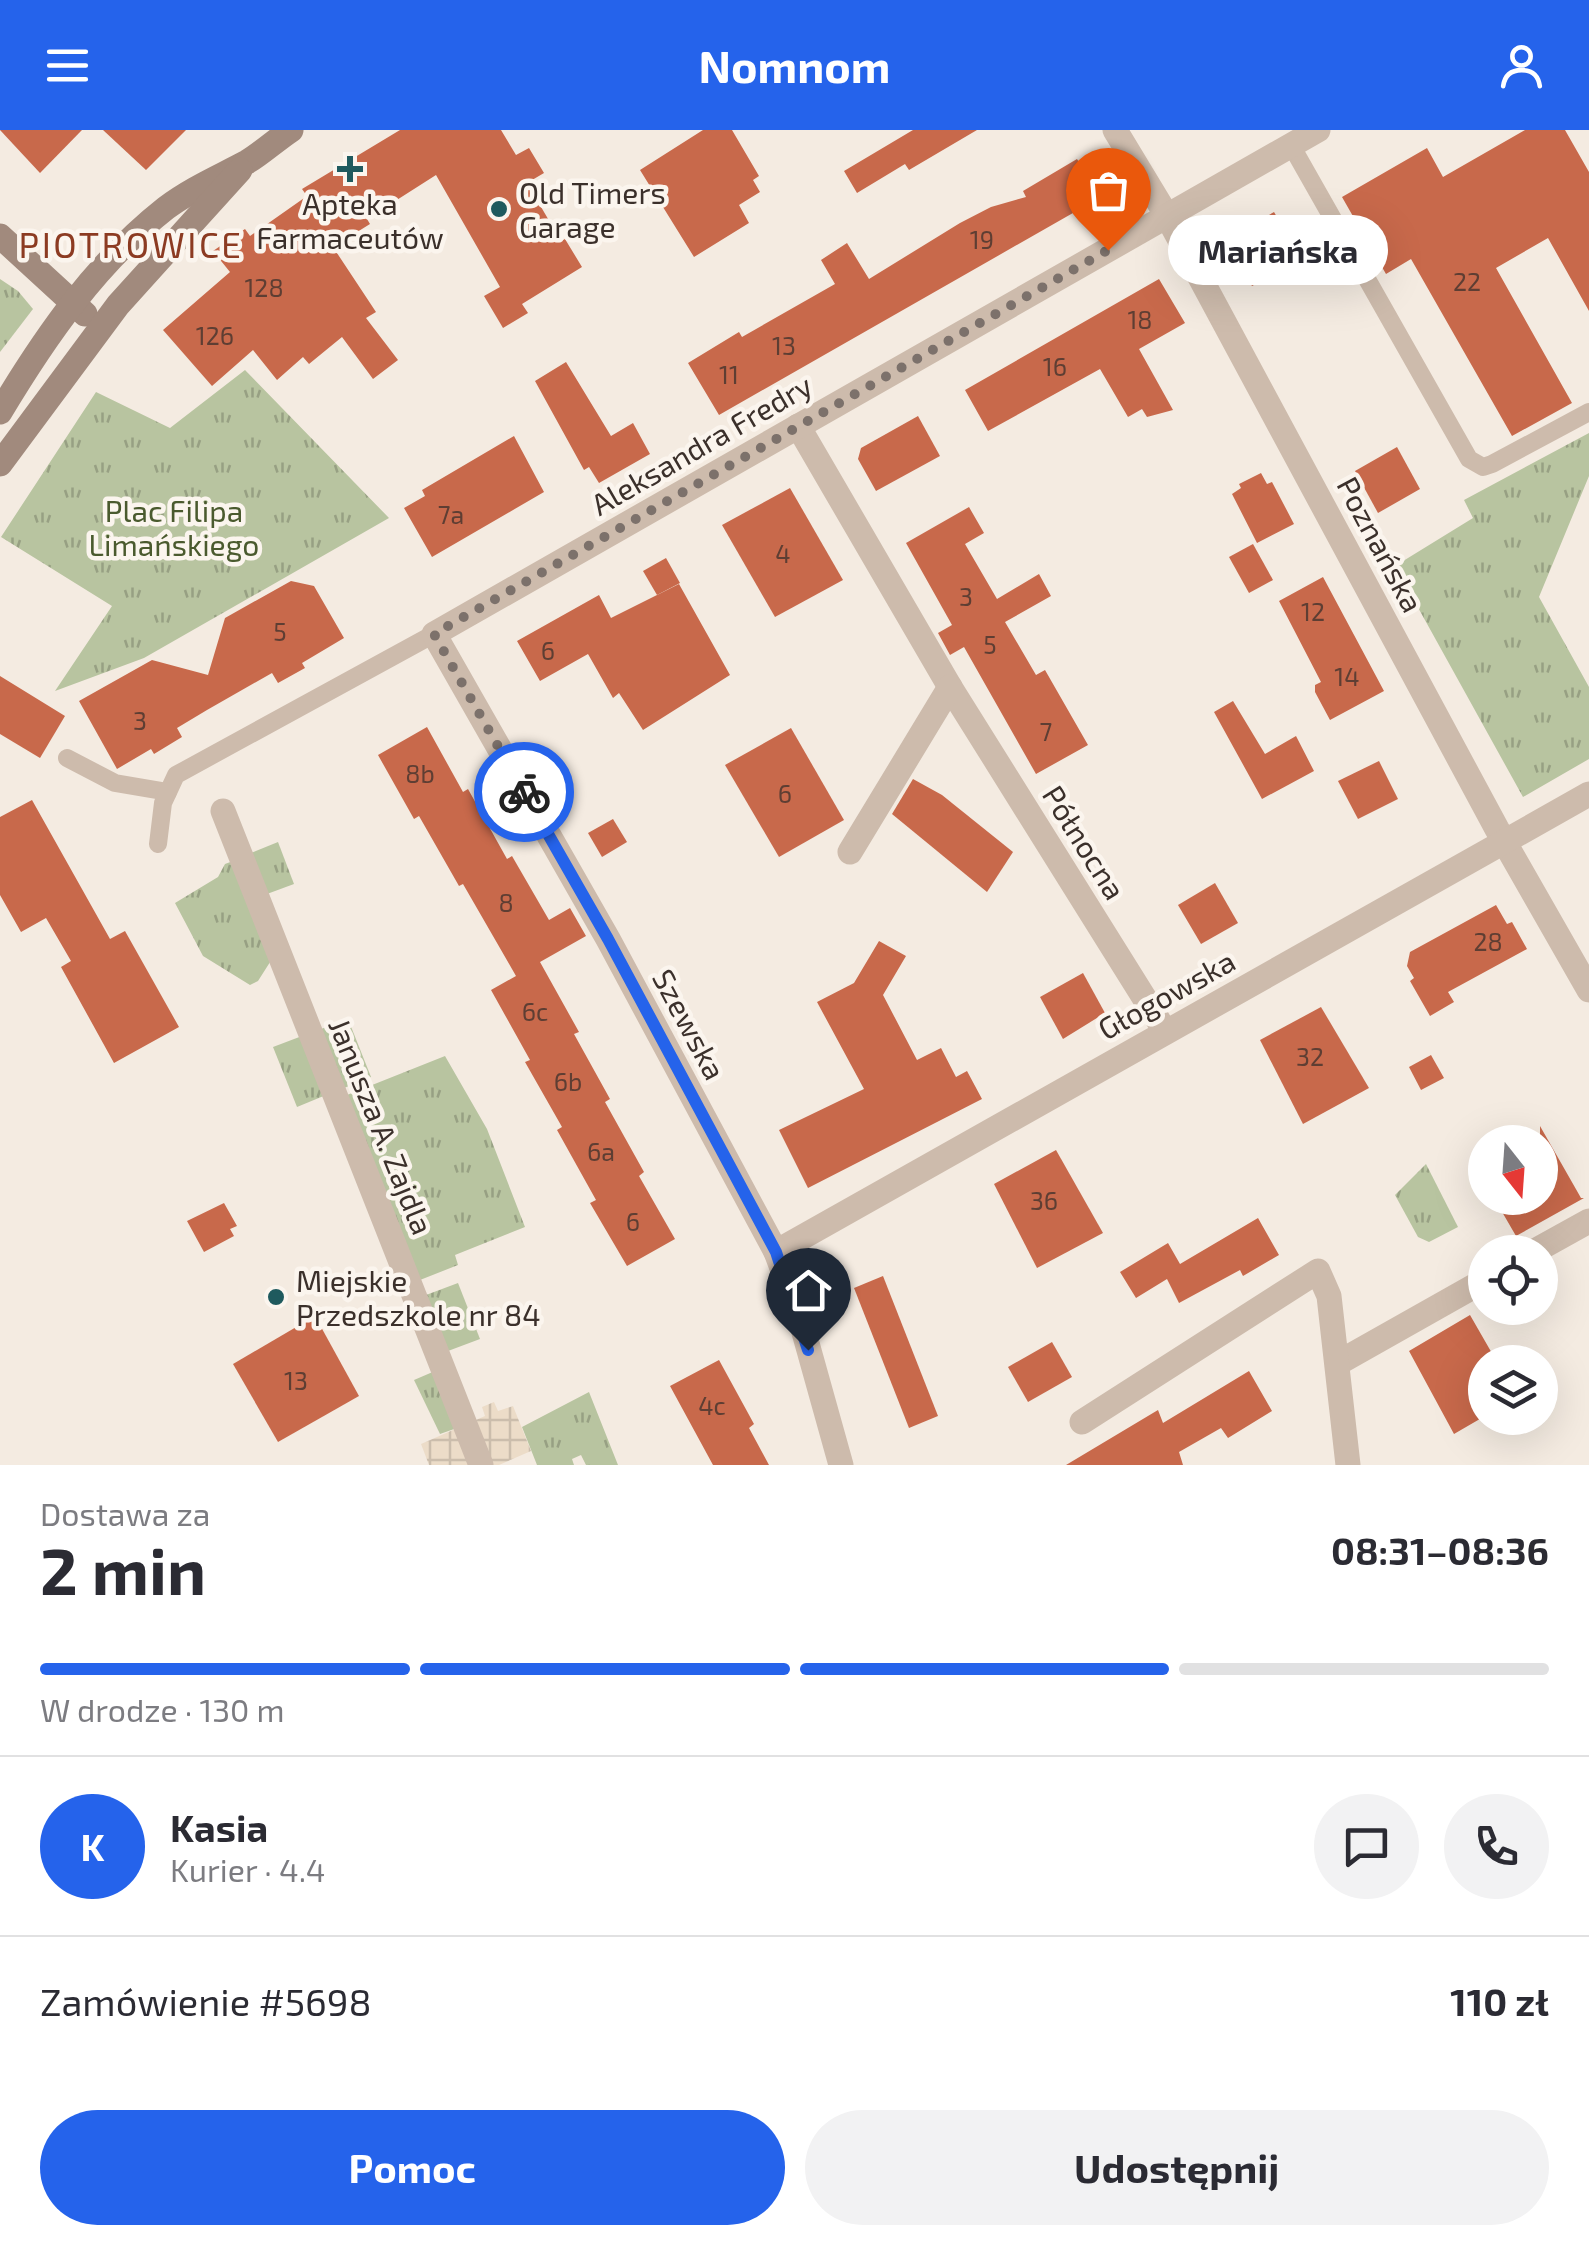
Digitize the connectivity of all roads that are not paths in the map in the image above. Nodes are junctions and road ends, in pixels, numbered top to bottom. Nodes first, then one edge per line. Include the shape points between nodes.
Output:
1 (291, 130) edge
2 (1115, 130) edge
3 (1318, 130) edge
4 (1291, 145) junction
5 (248, 160) junction
6 (1167, 216) junction
7 (0, 236) edge
8 (74, 303) junction
9 (99, 329) junction
10 (0, 412) edge
11 (1589, 412) edge
12 (798, 426) junction
13 (0, 464) edge
14 (434, 634) junction
15 (950, 687) junction
16 (67, 758) dead end
17 (168, 792) junction
18 (1589, 794) edge
19 (223, 812) dead end
20 (1505, 842) junction
21 (158, 844) dead end
22 (850, 852) dead end
23 (1589, 990) edge
24 (1165, 1031) junction
25 (1589, 1221) edge
26 (1558, 1238) edge
27 (776, 1252) junction
28 (1468, 1290) edge
29 (1338, 1363) junction
30 (1082, 1422) dead end
31 (482, 1465) edge
32 (841, 1465) edge
33 (1348, 1465) edge

1 - 5 street
2 - 6 street, Poznańska
3 - 4 street, Aleksandra Fredry
4 - 6 street, Aleksandra Fredry
4 - 11 lane via 1469,459 1492,464
5 - 8 street via 166,208
5 - 9 street
6 - 12 street, Aleksandra Fredry
6 - 20 street, Poznańska
7 - 8 street
8 - 9 street
8 - 10 street
9 - 13 street
12 - 14 street, Aleksandra Fredry
12 - 15 street, Północna
14 - 17 lane, Aleksandra Fredry via 176,775
14 - 27 street, Szewska
15 - 22 street
15 - 24 street, Północna
16 - 17 lane via 115,784
17 - 21 lane
18 - 20 street, Głogowska
19 - 31 street, Janusza A. Zajdla
20 - 23 street, Poznańska
20 - 24 street, Głogowska
24 - 27 street, Głogowska
25 - 26 street
27 - 32 street, Szewska
28 - 29 street
29 - 30 street via 1330,1296 1318,1271
29 - 33 street

